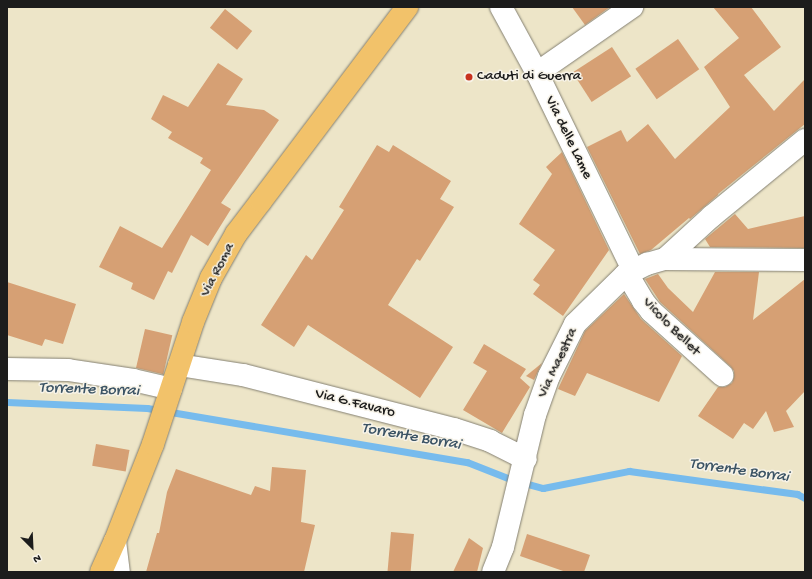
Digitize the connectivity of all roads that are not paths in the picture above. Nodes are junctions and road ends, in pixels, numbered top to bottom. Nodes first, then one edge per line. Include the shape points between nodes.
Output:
1 (407, 7) edge
2 (501, 7) edge
3 (632, 7) edge
4 (537, 73) junction
5 (805, 140) edge
6 (665, 259) junction
7 (805, 260) edge
8 (630, 272) junction
9 (179, 365) junction
10 (7, 369) edge
11 (722, 375) dead end
12 (170, 393) junction
13 (523, 465) junction
14 (115, 541) junction
15 (101, 572) edge
16 (119, 572) edge
17 (493, 572) edge

1 - 9 main road, Via Roma via 236,234 211,278
2 - 4 street, Via delle Lame
3 - 4 street
4 - 8 street, Via delle Lame
5 - 6 street, Via Maestra via 712,216
6 - 7 street
6 - 8 street, Via Maestra
8 - 11 street, Vicolo Bellet via 651,311
8 - 13 street, Via Maestra via 575,324 549,376 535,415
9 - 12 main road, Via Roma
9 - 13 street, Via G.Favaro via 243,375 454,429 490,441
10 - 12 street via 68,370 133,380
12 - 14 main road, Via Roma
13 - 17 street, Via Maestra via 503,547
14 - 15 main road, Via Roma
14 - 16 street

